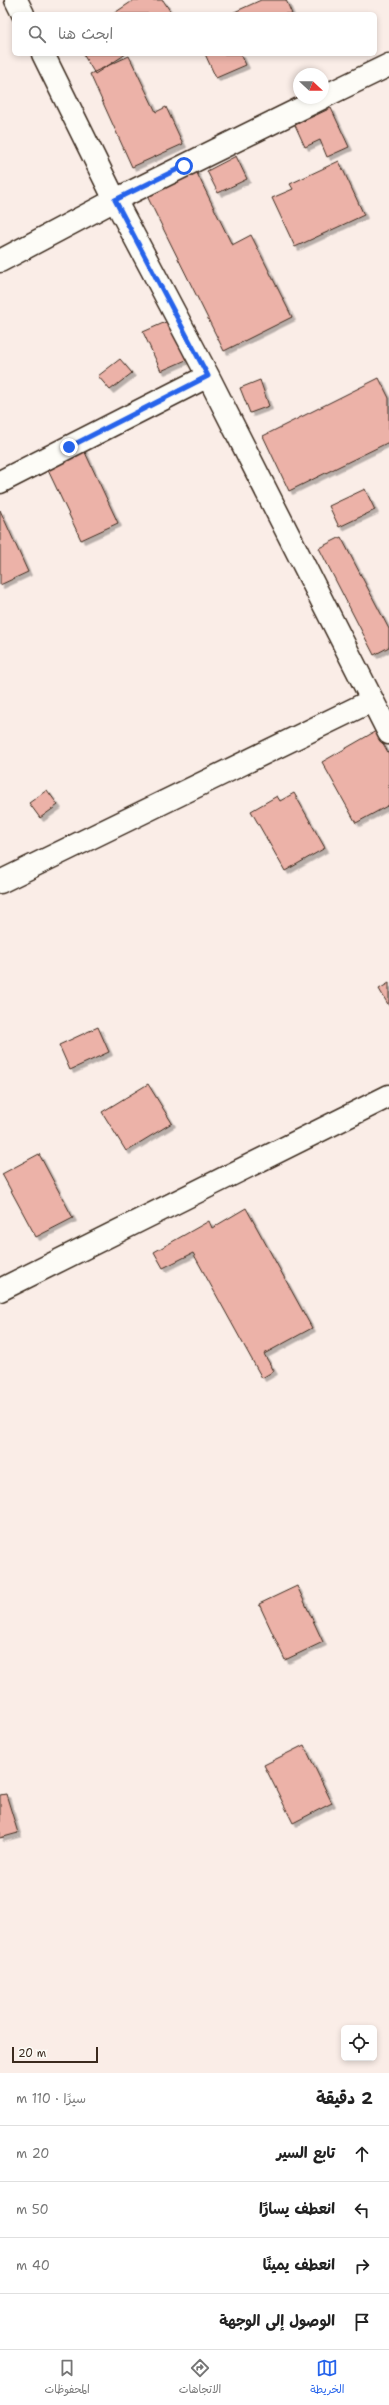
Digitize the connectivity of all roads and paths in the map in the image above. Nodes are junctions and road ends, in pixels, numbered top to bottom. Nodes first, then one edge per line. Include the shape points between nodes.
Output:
1 (16, 0) edge
2 (22, 12) edge
3 (43, 56) edge
4 (389, 65) edge
5 (329, 95) edge
6 (310, 104) edge
7 (115, 200) junction
8 (0, 261) edge
9 (208, 376) junction
10 (0, 482) edge
11 (371, 701) junction
12 (389, 732) edge
13 (0, 882) edge
14 (389, 1096) edge
15 (0, 1290) edge

1 - 2 street
3 - 7 street
4 - 5 street
6 - 7 street
7 - 8 street
7 - 9 street
9 - 10 street
9 - 11 street
11 - 12 street
11 - 13 street
14 - 15 street

